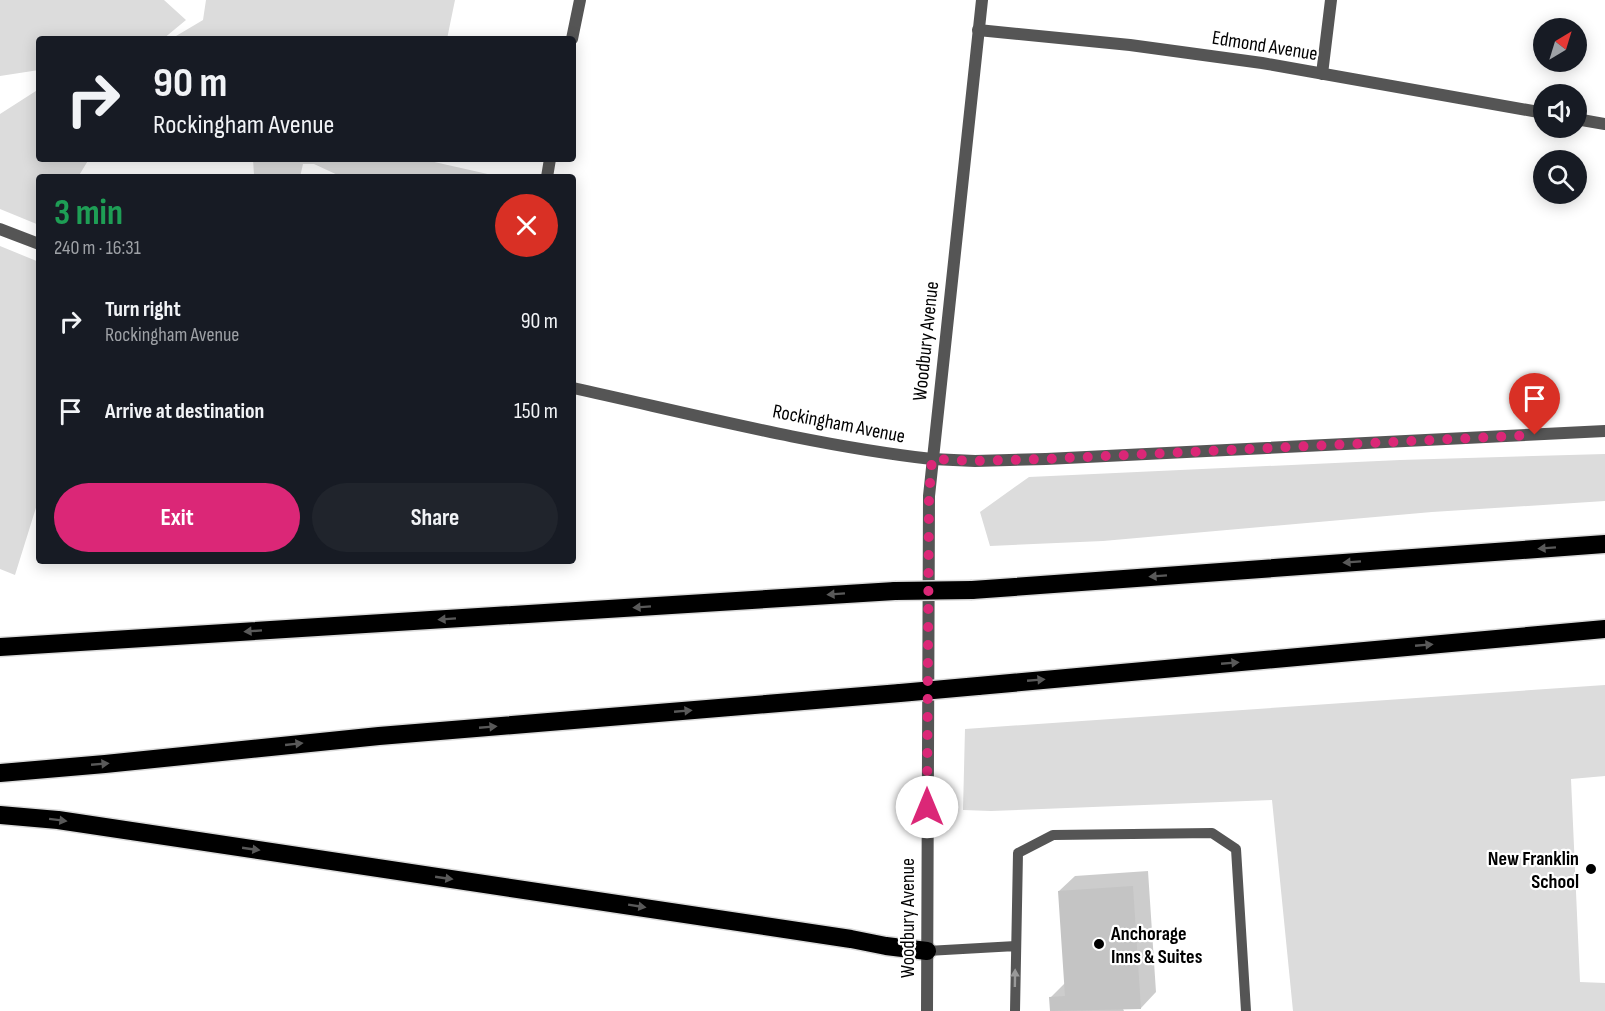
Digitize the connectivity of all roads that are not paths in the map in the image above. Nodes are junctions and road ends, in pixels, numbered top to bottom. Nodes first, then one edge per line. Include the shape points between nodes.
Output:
1 (580, 0) edge
2 (982, 0) edge
3 (1331, 0) edge
4 (978, 30) junction
5 (573, 36) edge
6 (1322, 74) junction
7 (1533, 110) edge
8 (1587, 121) edge
9 (1605, 124) edge
10 (0, 229) edge
11 (36, 243) edge
12 (576, 389) edge
13 (1605, 431) edge
14 (932, 459) junction
15 (1605, 544) edge
16 (1605, 629) edge
17 (0, 647) edge
18 (0, 772) edge
19 (0, 815) edge
20 (1016, 946) junction
21 (927, 951) junction
22 (927, 1011) edge
23 (1015, 1011) edge
24 (1246, 1011) edge

1 - 5 street
2 - 4 street, Woodbury Avenue
3 - 6 street
4 - 6 street, Edmond Avenue via 1130,45
4 - 14 street, Woodbury Avenue
6 - 7 street, Edmond Avenue
8 - 9 street
10 - 11 street
12 - 14 street, Rockingham Avenue via 801,438
13 - 14 street, Rockingham Avenue via 1046,459
14 - 21 street, Woodbury Avenue
15 -> 17 highway, bridge via 972,590 895,591
18 -> 16 highway, bridge
19 -> 21 highway via 58,820
20 - 21 lane
23 -> 20 lane
20 - 24 lane via 1018,853 1053,836 1212,833 1236,849
21 - 22 street, Woodbury Avenue

